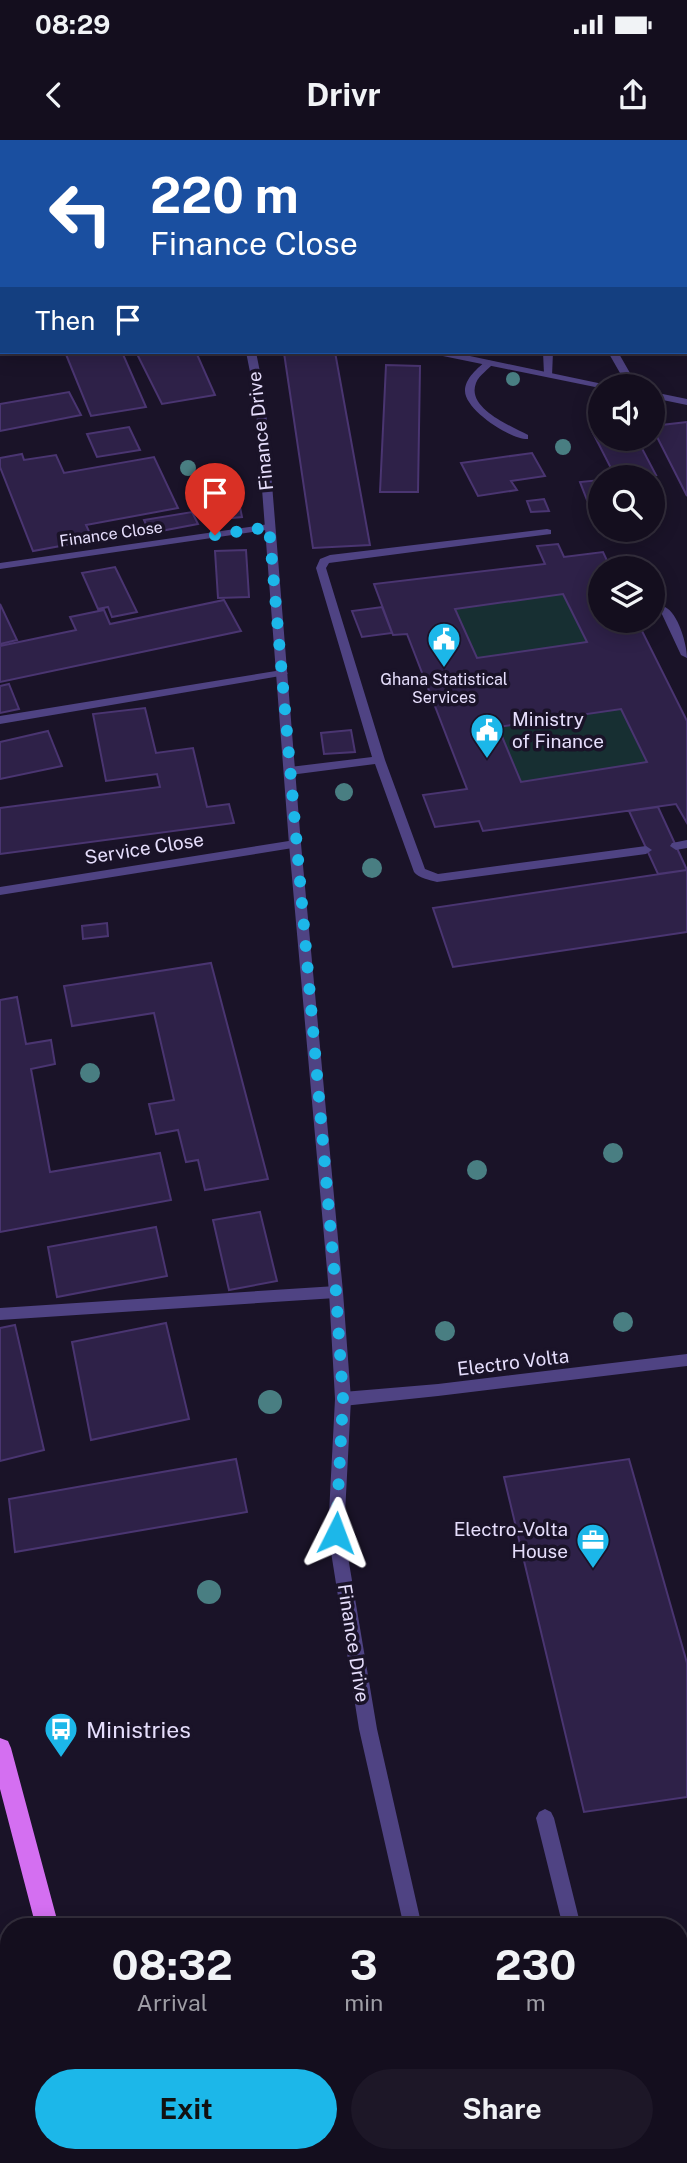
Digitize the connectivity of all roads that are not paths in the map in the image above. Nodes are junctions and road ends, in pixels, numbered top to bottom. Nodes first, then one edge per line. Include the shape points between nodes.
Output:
1 (251, 354) edge
2 (448, 354) edge
3 (548, 354) edge
4 (614, 354) edge
5 (490, 362) junction
6 (549, 374) junction
7 (626, 374) edge
8 (588, 382) edge
9 (665, 397) edge
10 (687, 402) edge
11 (524, 437) dead end
12 (269, 527) junction
13 (547, 532) dead end
14 (0, 566) edge
15 (665, 610) dead end
16 (687, 655) edge
17 (282, 673) junction
18 (0, 720) edge
19 (379, 760) junction
20 (290, 771) junction
21 (295, 844) junction
22 (646, 850) dead end
23 (0, 891) edge
24 (336, 1292) junction
25 (0, 1314) edge
26 (687, 1360) edge
27 (343, 1399) junction
28 (0, 1748) edge
29 (545, 1818) dead end
30 (46, 1918) edge
31 (411, 1918) edge
32 (570, 1918) edge

1 - 12 street, Finance Drive via 260,397
2 - 5 street
3 - 6 street
4 - 7 street
5 - 6 street
5 - 11 street via 472,382 469,395 474,407
6 - 8 street
9 - 10 street
12 - 14 street, Finance Close
12 - 17 street, Finance Drive
13 - 19 street via 324,561 321,568
15 - 16 street
17 - 18 street
17 - 20 street, Finance Drive
19 - 20 street
19 - 22 street via 420,872 426,875 437,878
20 - 21 street, Finance Drive
21 - 23 street, Service Close
21 - 24 street, Finance Drive
24 - 25 street
24 - 27 street, Finance Drive
26 - 27 street, Electro Volta
27 - 31 street, Finance Drive via 336,1533 368,1729
28 - 30 main road
29 - 32 street

